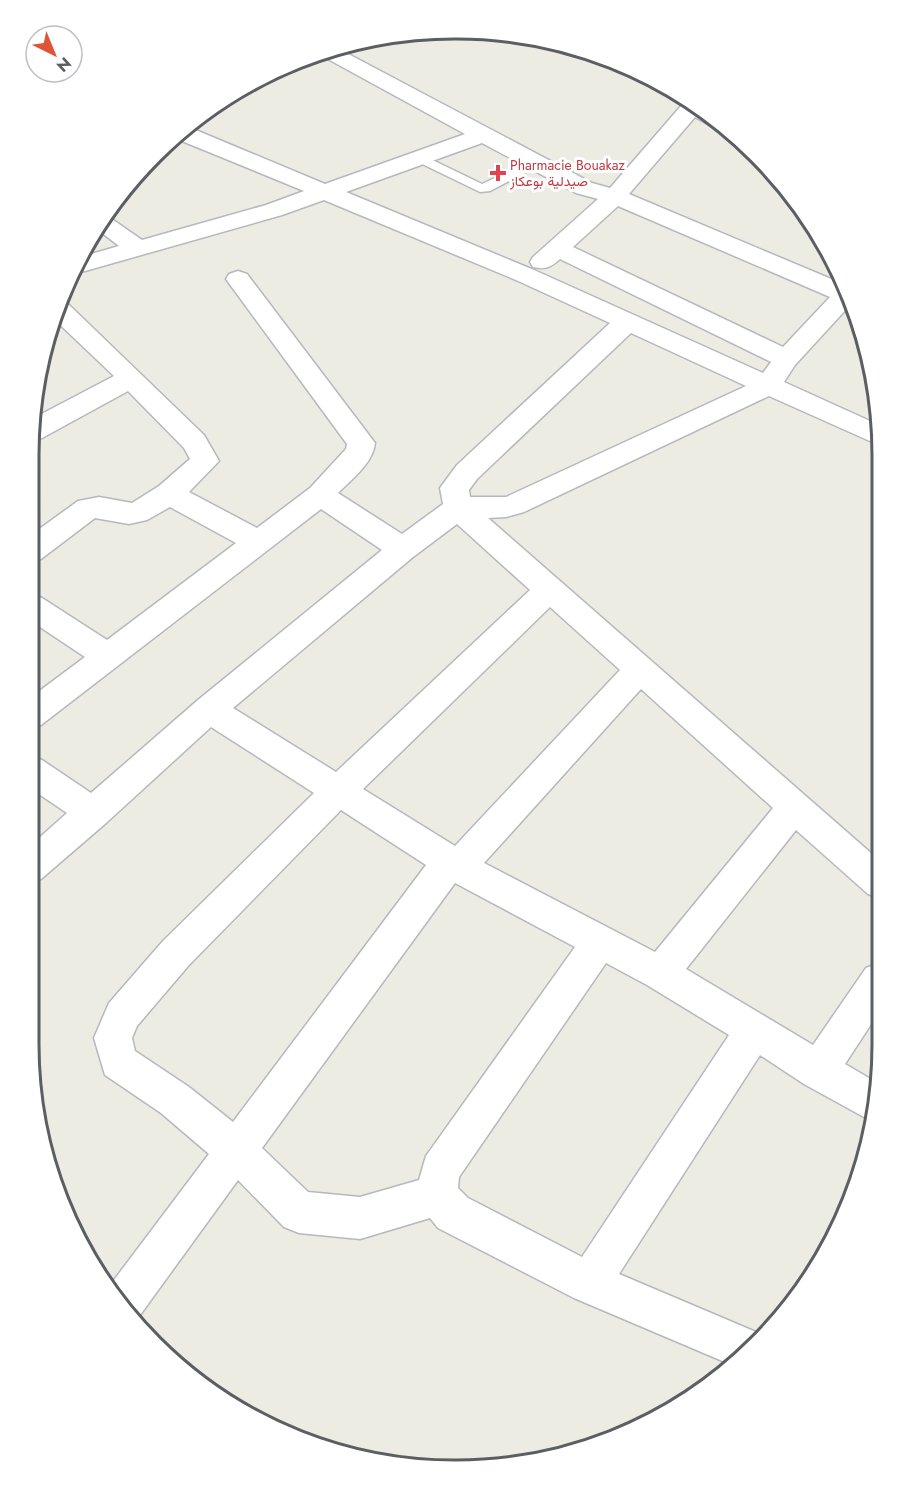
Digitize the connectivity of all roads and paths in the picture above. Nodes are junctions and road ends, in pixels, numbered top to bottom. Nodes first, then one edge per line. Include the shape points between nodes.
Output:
1 (336, 57) edge
2 (689, 110) edge
3 (483, 135) junction
4 (189, 136) edge
5 (420, 158) junction
6 (536, 164) junction
7 (322, 193) junction
8 (615, 196) junction
9 (108, 226) edge
10 (138, 248) junction
11 (559, 249) junction
12 (86, 263) edge
13 (525, 275) junction
14 (238, 279) dead end
15 (838, 291) edge
16 (842, 301) edge
17 (64, 315) edge
18 (627, 322) junction
19 (786, 359) junction
20 (130, 379) junction
21 (768, 386) junction
22 (40, 428) edge
23 (871, 432) edge
24 (169, 494) junction
25 (321, 495) junction
26 (458, 508) junction
27 (259, 542) junction
28 (39, 545) edge
29 (403, 549) junction
30 (550, 590) junction
31 (39, 611) edge
32 (108, 656) junction
33 (640, 669) junction
34 (39, 709) edge
35 (209, 709) junction
36 (39, 776) edge
37 (338, 790) junction
38 (795, 807) junction
39 (94, 813) junction
40 (39, 860) edge
41 (454, 863) junction
42 (872, 876) edge
43 (600, 941) junction
44 (660, 973) junction
45 (872, 990) edge
46 (754, 1030) junction
47 (818, 1071) junction
48 (868, 1100) edge
49 (236, 1150) junction
50 (436, 1195) junction
51 (590, 1283) junction
52 (126, 1299) edge
53 (741, 1347) edge

1 - 3 street
2 - 8 street
3 - 5 street
3 - 6 street
4 - 7 street
5 - 6 lane via 480,188
5 - 7 street
6 - 8 street via 584,188
7 - 10 street
7 - 13 street
8 - 11 street
8 - 15 street
9 - 10 street
10 - 12 street
11 - 13 street
11 - 19 street
13 - 18 street
14 - 25 street via 361,443 360,452
16 - 19 street
17 - 20 street
18 - 21 street
18 - 26 street via 467,471 454,488
19 - 21 street
20 - 22 street
20 - 24 street via 194,442 205,459
21 - 23 street
21 - 26 street via 514,505
24 - 27 street
24 - 28 street via 132,514 88,508
25 - 27 street
25 - 29 street
26 - 29 street
26 - 30 street
27 - 32 street
29 - 35 street
30 - 33 street
30 - 37 street
31 - 32 street
32 - 34 street
33 - 38 street
33 - 41 street
35 - 37 street
35 - 39 street
36 - 39 street
37 - 41 street
37 - 49 street via 176,953 122,1015 113,1038 119,1062 175,1100
38 - 42 street
38 - 44 street
39 - 40 street
41 - 43 street
41 - 49 street
43 - 44 street
43 - 50 street via 440,1170
44 - 46 street
45 - 47 street
46 - 47 street
46 - 51 street
47 - 48 street
49 - 50 street via 299,1212 360,1218
49 - 52 street
50 - 51 street via 453,1213
51 - 53 street

